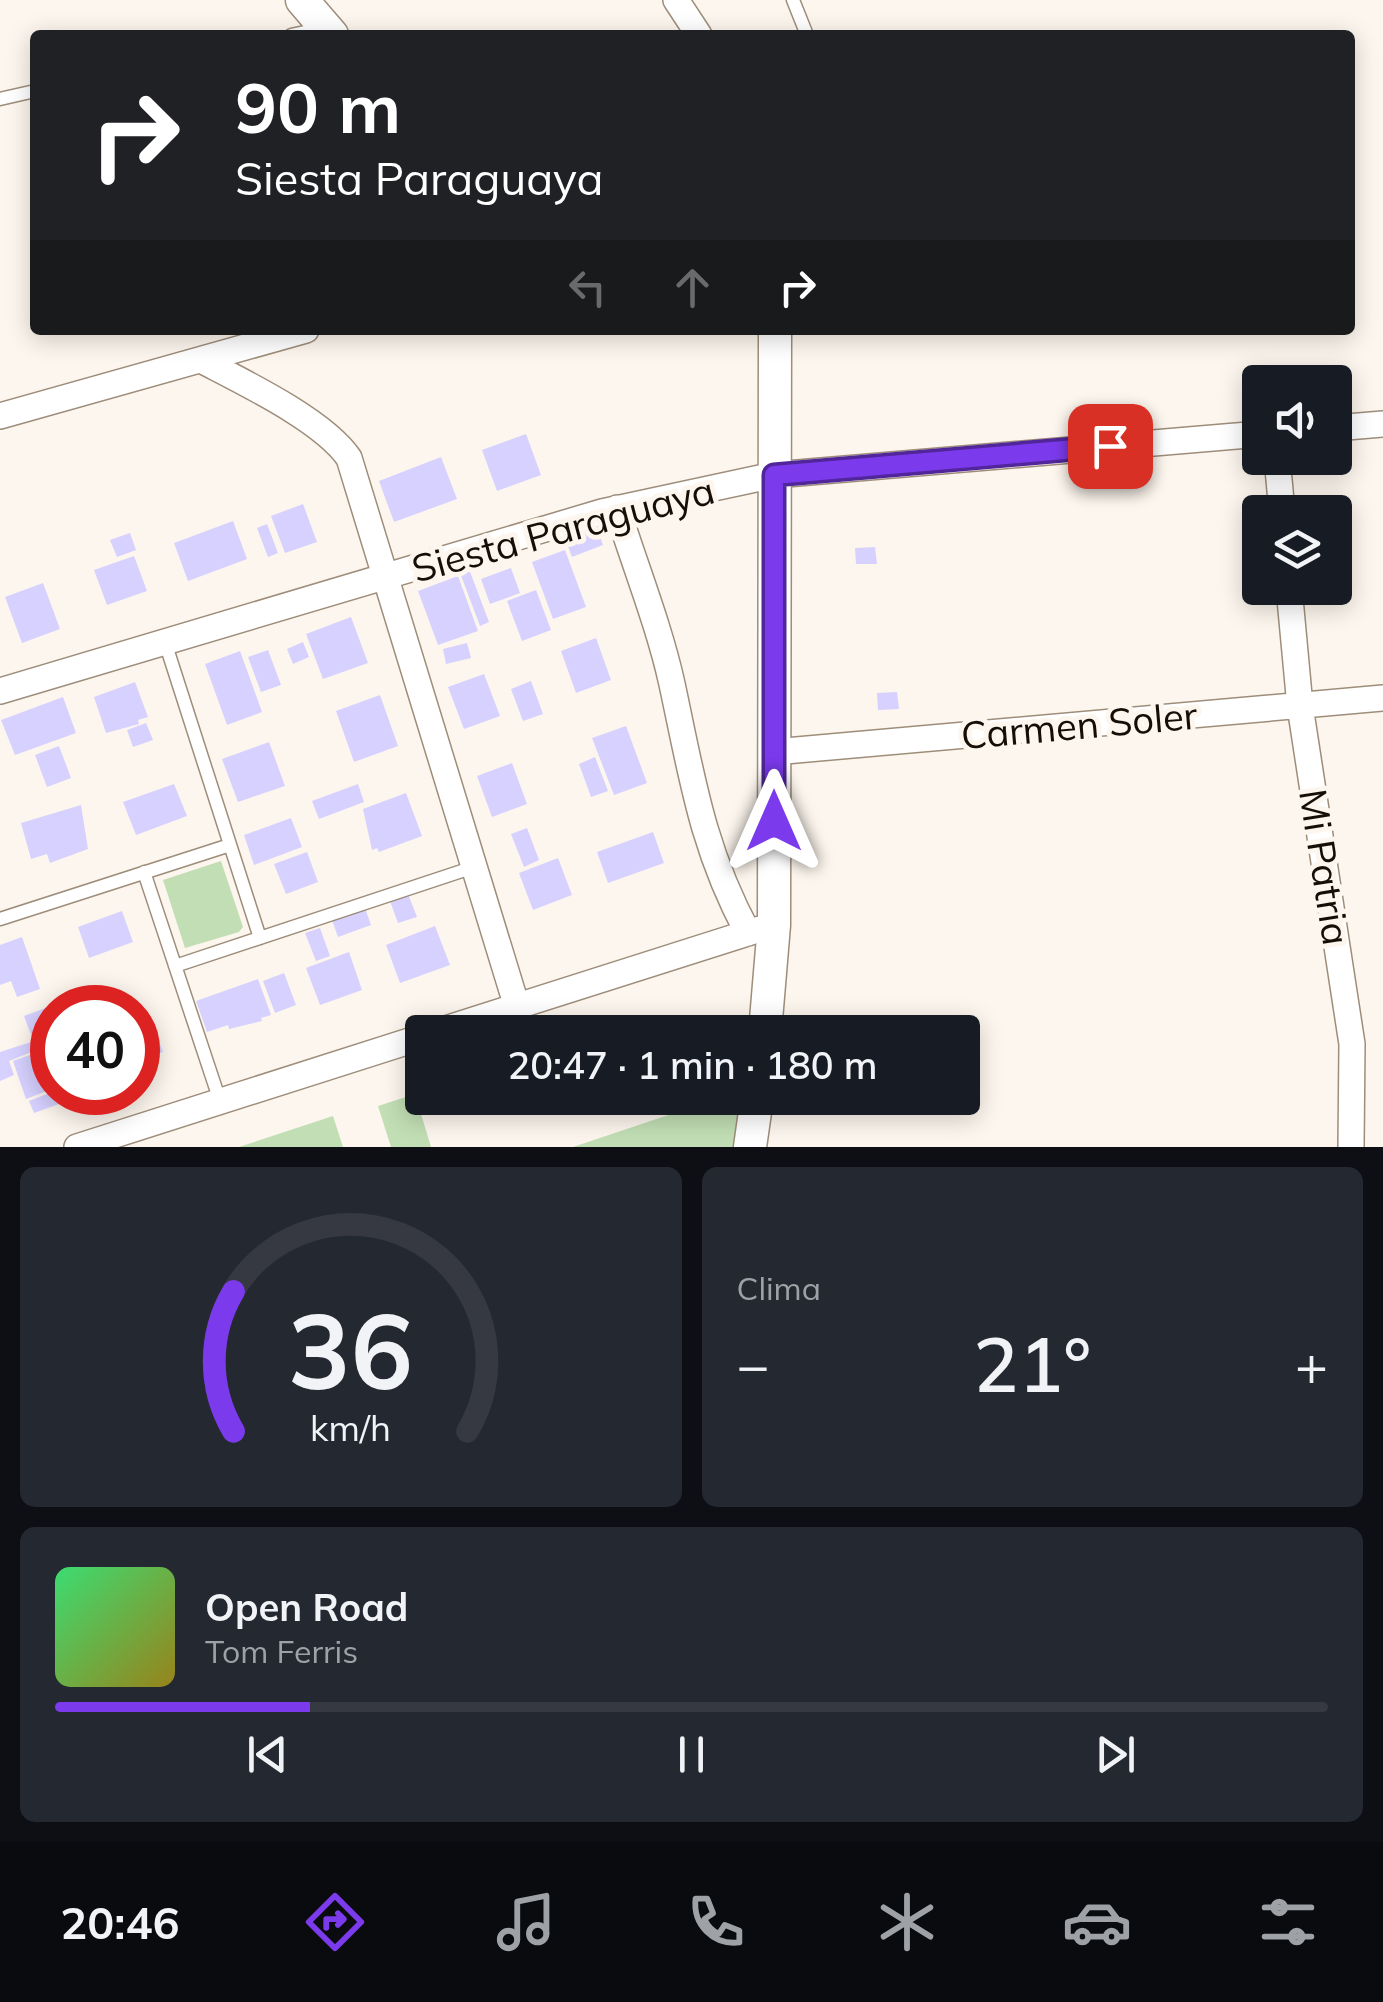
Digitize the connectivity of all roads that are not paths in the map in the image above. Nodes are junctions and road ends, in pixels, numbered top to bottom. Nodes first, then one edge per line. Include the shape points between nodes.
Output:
1 (302, 0) edge
2 (676, 0) edge
3 (793, 0) edge
4 (328, 30) edge
5 (696, 30) edge
6 (805, 30) edge
7 (30, 93) edge
8 (0, 99) edge
9 (288, 335) edge
10 (775, 335) edge
11 (201, 360) junction
12 (0, 416) edge
13 (1383, 424) edge
14 (1352, 427) edge
15 (1242, 436) edge
16 (774, 475) junction
17 (617, 508) junction
18 (385, 576) junction
19 (1291, 605) edge
20 (165, 642) junction
21 (0, 691) edge
22 (1383, 698) edge
23 (1300, 706) junction
24 (774, 752) junction
25 (230, 844) junction
26 (474, 867) junction
27 (144, 872) junction
28 (0, 919) edge
29 (761, 929) junction
30 (260, 938) junction
31 (175, 966) junction
32 (517, 1007) junction
33 (491, 1015) edge
34 (765, 1015) edge
35 (405, 1042) edge
36 (220, 1102) junction
37 (755, 1115) edge
38 (77, 1147) edge
39 (750, 1147) edge
40 (1351, 1147) edge

1 - 4 street
2 - 5 street
3 - 6 lane
7 - 8 lane
9 - 11 street
10 - 16 street
11 - 12 street
11 - 18 street via 339,444
13 - 14 street
15 - 16 street, Siesta Paraguaya
16 - 17 street, Siesta Paraguaya
16 - 24 street
17 - 18 street, Siesta Paraguaya
17 - 29 street via 672,680 712,858
18 - 20 street, Siesta Paraguaya
18 - 26 street
19 - 23 street, Mi Patria
20 - 21 street, Siesta Paraguaya
20 - 25 lane
22 - 23 street, Carmen Soler
23 - 24 street, Carmen Soler
23 - 40 street, Mi Patria via 1352,1044
24 - 29 street
25 - 27 lane
25 - 30 lane
26 - 30 lane
26 - 32 street
27 - 28 lane
27 - 31 lane
29 - 32 street
29 - 34 street
30 - 31 lane
31 - 36 lane
32 - 33 street
35 - 36 street
36 - 38 street
37 - 39 street

